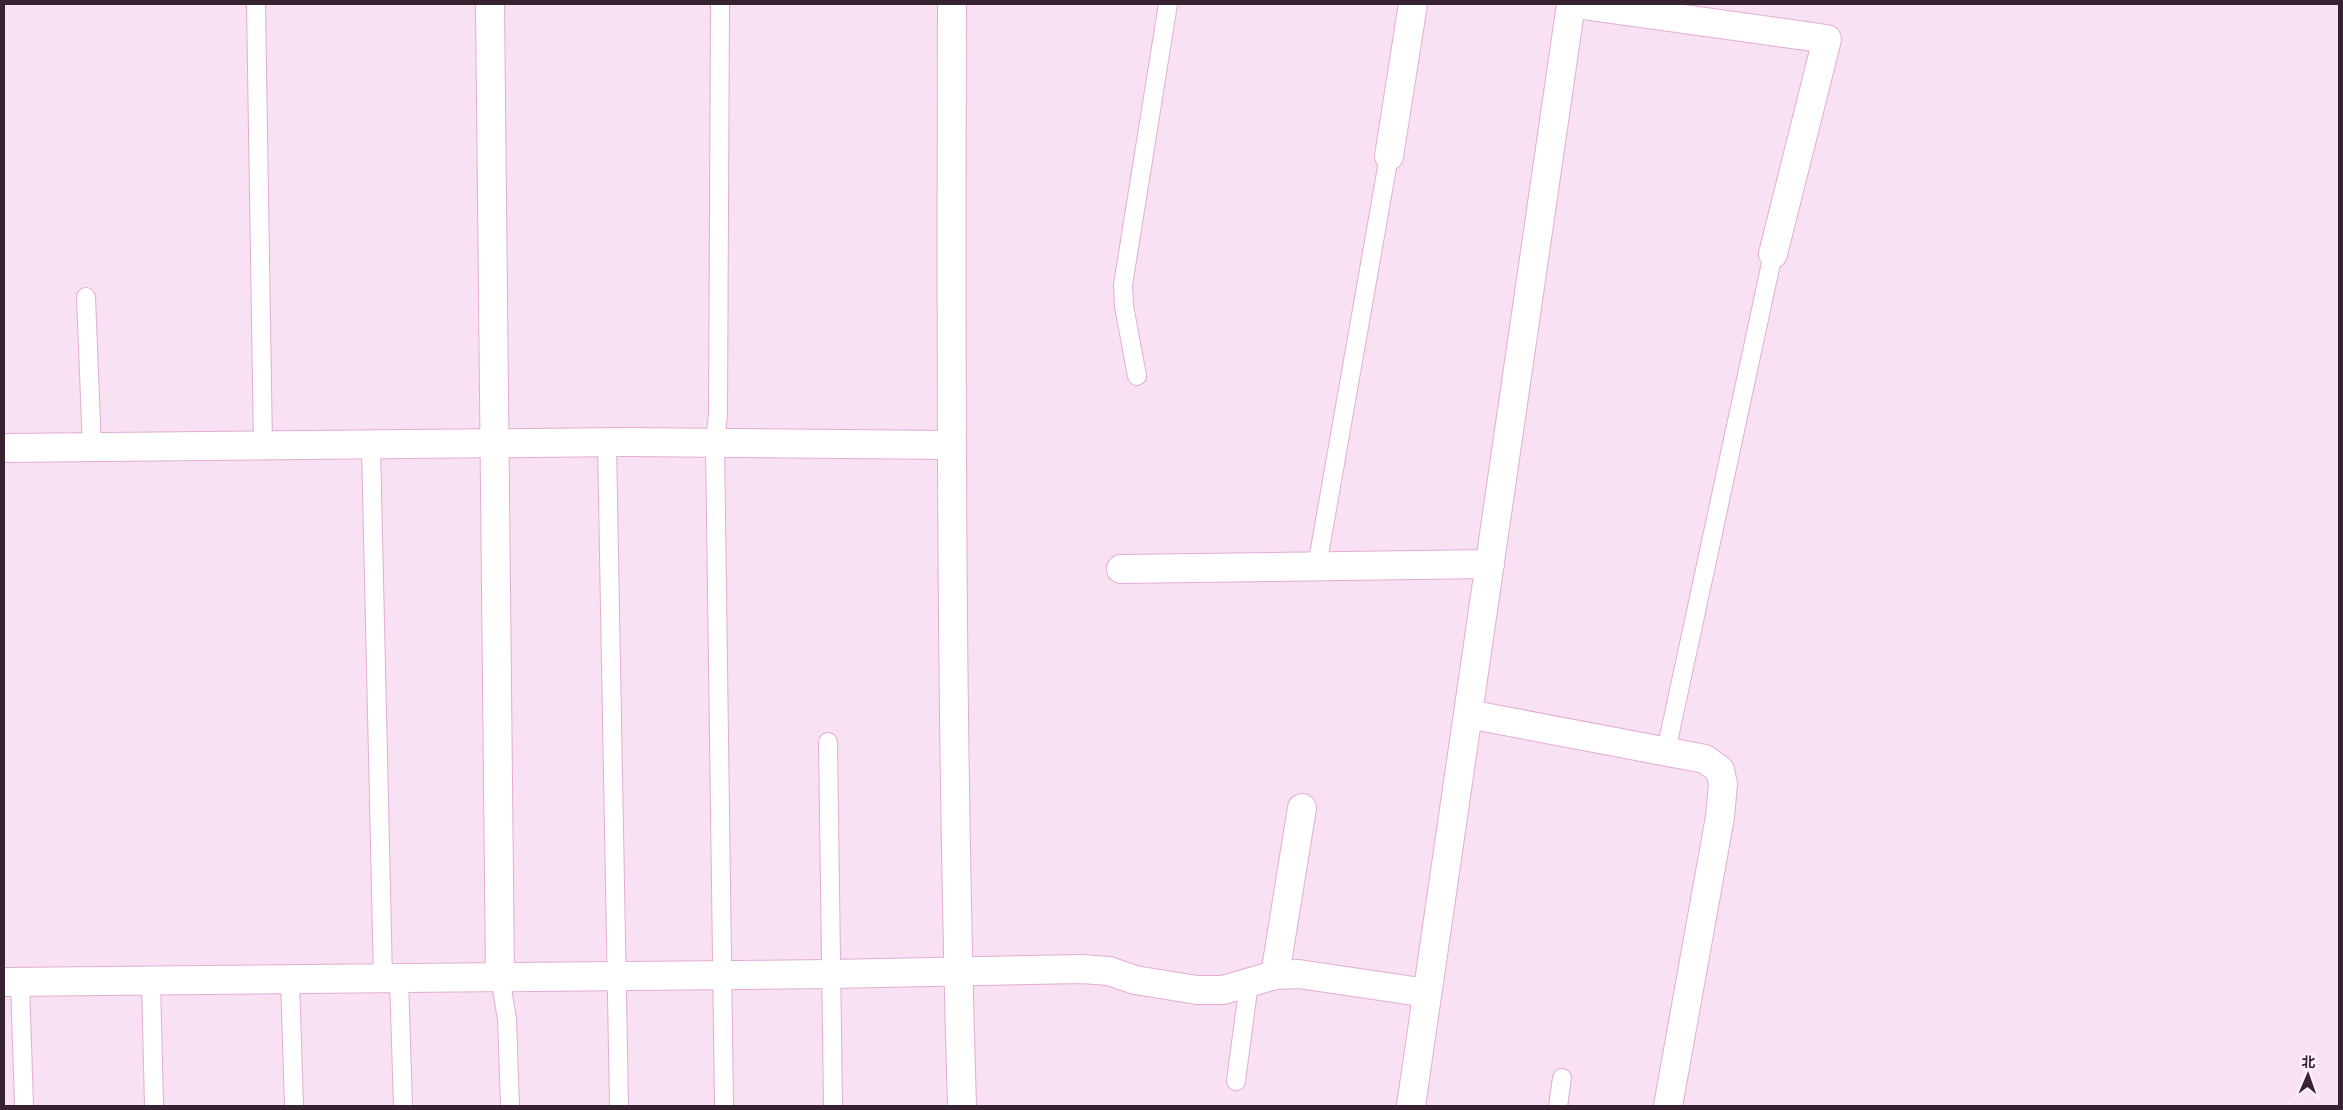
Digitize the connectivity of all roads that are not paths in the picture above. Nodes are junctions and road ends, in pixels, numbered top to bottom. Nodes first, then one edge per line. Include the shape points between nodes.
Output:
1 (256, 4) edge
2 (490, 4) edge
3 (720, 4) edge
4 (952, 4) edge
5 (1168, 4) edge
6 (1413, 4) edge
7 (1573, 4) edge
8 (1389, 156) joint
9 (1773, 254) joint
10 (86, 297) dead end
11 (1137, 376) dead end
12 (607, 443) junction
13 (715, 443) junction
14 (495, 444) junction
15 (952, 445) junction
16 (371, 446) junction
17 (262, 447) junction
18 (4, 448) edge
19 (92, 448) junction
20 (1490, 564) junction
21 (1317, 566) junction
22 (1121, 569) dead end
23 (1468, 714) junction
24 (828, 742) dead end
25 (1666, 751) junction
26 (1302, 808) dead end
27 (958, 973) junction
28 (831, 974) junction
29 (722, 975) junction
30 (1275, 975) junction
31 (617, 976) junction
32 (500, 977) junction
33 (391, 979) junction
34 (290, 980) junction
35 (151, 981) junction
36 (12, 982) edge
37 (1249, 983) junction
38 (1427, 993) junction
39 (1562, 1078) dead end
40 (1236, 1082) dead end
41 (24, 1106) edge
42 (154, 1106) edge
43 (294, 1106) edge
44 (402, 1106) edge
45 (510, 1106) edge
46 (619, 1106) edge
47 (724, 1106) edge
48 (833, 1106) edge
49 (962, 1106) edge
50 (1411, 1106) edge
51 (1558, 1106) edge
52 (1668, 1106) edge

1 - 17 lane
2 - 14 street
3 - 13 lane via 718,414
4 - 15 street
5 - 11 lane via 1123,285
6 - 8 street
7 - 9 street via 1827,39
7 - 20 street
8 - 21 lane
9 - 25 lane
10 - 19 lane
12 - 13 street
12 - 14 street
12 - 31 lane
13 - 15 street
13 - 29 lane
14 - 16 street
14 - 32 street
15 - 27 street
16 - 17 street
16 - 33 lane
17 - 19 street
18 - 19 street
20 - 21 street
20 - 23 street
21 - 22 street
23 - 25 street
23 - 38 street
24 - 28 lane
25 - 52 street via 1705,759 1720,770 1723,784 1720,817
26 - 30 street
27 - 28 street
27 - 37 street via 1082,969 1109,971 1160,985 1223,990
27 - 49 street
28 - 29 street
28 - 48 lane
29 - 31 street
29 - 47 lane
30 - 37 street
30 - 38 street via 1299,974
31 - 32 street
31 - 46 lane
32 - 33 street
32 - 45 lane via 507,1018
33 - 34 street
33 - 44 lane
34 - 35 street
34 - 43 lane
35 - 36 street
35 - 42 lane
36 - 41 lane
37 - 40 lane
38 - 50 street
39 - 51 lane

